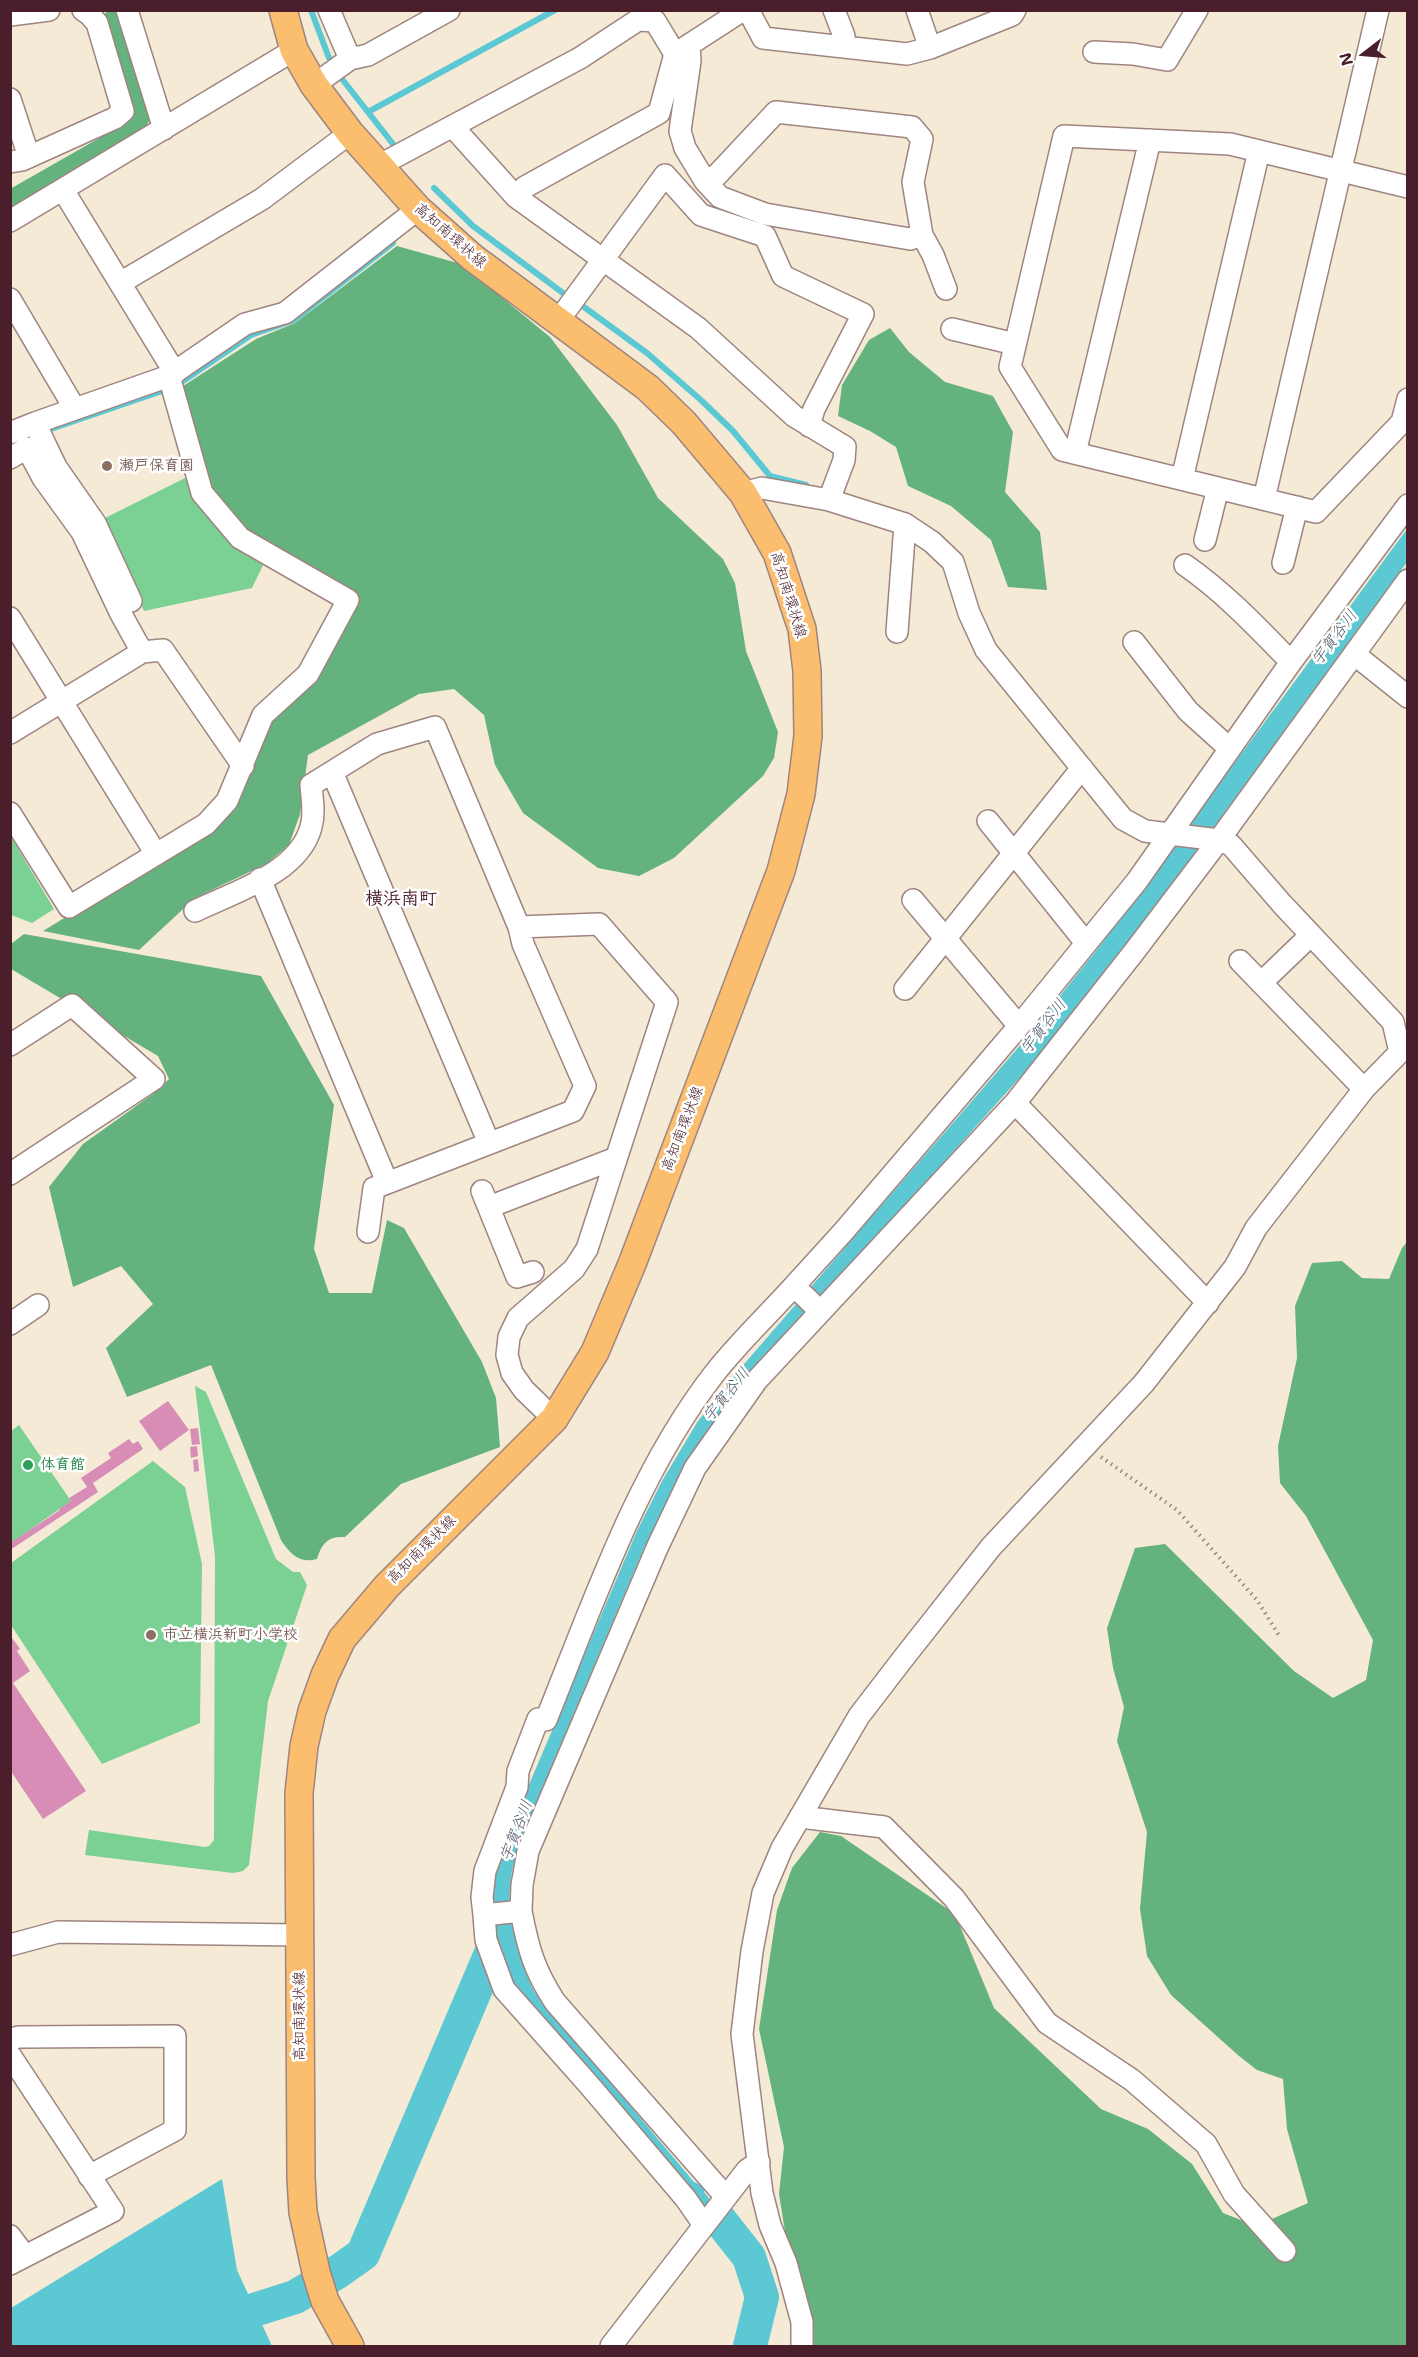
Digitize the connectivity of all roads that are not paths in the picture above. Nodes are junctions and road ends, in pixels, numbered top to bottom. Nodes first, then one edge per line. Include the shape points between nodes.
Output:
1 (49, 10) edge
2 (83, 10) edge
3 (127, 10) edge
4 (282, 10) edge
5 (329, 10) edge
6 (449, 10) edge
7 (743, 10) edge
8 (748, 10) edge
9 (834, 10) edge
10 (917, 10) edge
11 (1015, 10) edge
12 (1197, 10) edge
13 (1378, 10) edge
14 (10, 15) edge
15 (418, 18) edge
16 (844, 45) junction
17 (930, 48) junction
18 (682, 49) junction
19 (294, 50) junction
20 (1094, 52) dead end
21 (350, 59) junction
22 (314, 85) junction
23 (10, 99) edge
24 (453, 126) junction
25 (164, 129) junction
26 (350, 133) junction
27 (1149, 140) junction
28 (1259, 151) junction
29 (20, 159) edge
30 (380, 165) junction
31 (1341, 171) junction
32 (705, 181) junction
33 (1407, 187) edge
34 (63, 190) junction
35 (516, 197) junction
36 (418, 210) junction
37 (10, 221) edge
38 (922, 235) junction
39 (602, 259) junction
40 (120, 283) junction
41 (946, 289) dead end
42 (10, 299) edge
43 (558, 321) junction
44 (952, 329) dead end
45 (1016, 344) junction
46 (172, 375) junction
47 (1407, 399) edge
48 (75, 408) junction
49 (35, 423) junction
50 (809, 426) junction
51 (10, 433) edge
52 (1075, 453) junction
53 (10, 458) edge
54 (1182, 479) junction
55 (1218, 488) junction
56 (743, 493) junction
57 (1264, 499) junction
58 (829, 500) junction
59 (1297, 507) junction
60 (1407, 507) edge
61 (905, 524) junction
62 (1205, 540) dead end
63 (1283, 563) dead end
64 (1185, 565) dead end
65 (1406, 587) edge
66 (131, 601) dead end
67 (10, 618) edge
68 (897, 632) dead end
69 (1134, 642) dead end
70 (142, 652) junction
71 (1354, 654) junction
72 (1291, 662) junction
73 (1407, 697) edge
74 (62, 701) junction
75 (10, 733) edge
76 (1230, 749) junction
77 (243, 766) junction
78 (1082, 768) junction
79 (332, 772) junction
80 (10, 813) edge
81 (988, 821) dead end
82 (1172, 834) junction
83 (1214, 840) junction
84 (1014, 853) junction
85 (156, 854) junction
86 (260, 879) junction
87 (913, 900) dead end
88 (195, 911) dead end
89 (519, 927) junction
90 (1311, 934) junction
91 (945, 939) junction
92 (1086, 943) junction
93 (1240, 961) dead end
94 (1261, 983) junction
95 (906, 989) dead end
96 (1019, 1026) junction
97 (10, 1045) edge
98 (1404, 1053) edge
99 (1364, 1089) junction
100 (1015, 1103) junction
101 (489, 1143) junction
102 (616, 1158) junction
103 (10, 1174) edge
104 (387, 1182) junction
105 (368, 1232) dead end
106 (533, 1272) dead end
107 (796, 1289) junction
108 (1208, 1303) junction
109 (38, 1305) dead end
110 (818, 1309) junction
111 (10, 1324) edge
112 (554, 1419) junction
113 (800, 1817) junction
114 (518, 1911) junction
115 (486, 1915) junction
116 (300, 1935) junction
117 (10, 1945) edge
118 (10, 2039) edge
119 (10, 2055) edge
120 (759, 2162) junction
121 (89, 2176) junction
122 (715, 2211) junction
123 (10, 2236) edge
124 (1285, 2251) dead end
125 (18, 2260) edge
126 (350, 2346) edge
127 (611, 2346) edge
128 (802, 2346) edge

1 - 14 street
2 - 29 street via 97,23 123,111 116,118
3 - 25 street
4 - 19 main road, 高知南環状線
5 - 21 street
6 - 15 street
7 - 18 street
8 - 16 street via 763,38
9 - 16 street
10 - 17 street
11 - 17 street via 1012,15
12 - 20 street via 1167,60
13 - 31 street
15 - 21 street via 368,55
16 - 17 street via 907,54
18 - 24 street via 655,21 638,20 580,58
18 - 32 street via 690,61 680,132
18 - 35 street via 659,113 525,186
19 - 22 main road, 高知南環状線
19 - 25 street
21 - 22 street
22 - 26 main road, 高知南環状線
23 - 29 street
24 - 30 street
24 - 35 street
25 - 34 street
26 - 30 main road, 高知南環状線
26 - 40 street via 262,199
27 - 28 street via 1230,144
27 - 45 street via 1064,136
27 - 52 street
28 - 31 street
28 - 54 street
30 - 36 main road, 高知南環状線
31 - 33 street
31 - 57 street
32 - 38 street via 720,197 765,214 910,239
32 - 38 street via 717,175 776,112 912,127 922,139 913,182
34 - 37 street
34 - 40 street
35 - 39 street
36 - 43 main road, 高知南環状線 via 472,257
36 - 46 street via 285,313 245,324
38 - 41 street
39 - 43 street
39 - 50 street via 698,328
39 - 50 street via 665,175 701,215 765,236 783,276 863,314
40 - 46 street
42 - 48 street
43 - 56 main road, 高知南環状線 via 648,388 684,423
44 - 45 street
45 - 52 street via 1010,367 1062,450
46 - 48 street
46 - 77 street via 202,493 240,538 348,600 308,674 263,715
47 - 59 street via 1402,422 1316,512
48 - 49 street
49 - 51 street
49 - 66 street via 56,467 95,523
50 - 58 street via 844,447 844,460
52 - 54 street
53 - 70 street via 27,448 43,478 82,532
54 - 55 street
55 - 57 street
55 - 62 street
56 - 58 street via 762,488
56 - 112 main road, 高知南環状線 via 777,553 802,629 808,736 801,794 781,872 632,1264 595,1352
57 - 59 street
58 - 61 street
59 - 63 street
60 - 72 street
61 - 68 street
61 - 78 street via 952,562 986,650
64 - 72 street via 1242,611
65 - 71 street
67 - 74 street
69 - 76 street via 1188,711
70 - 74 street
70 - 77 street via 163,650
71 - 73 street
71 - 83 street
72 - 76 street
74 - 75 street
74 - 85 street
76 - 82 street
77 - 85 street via 227,801 206,824
78 - 82 street via 1123,819 1145,831
78 - 84 street
79 - 86 street via 311,785 312,825 306,841 288,863
79 - 89 street via 377,744 435,727
79 - 101 street
80 - 85 street via 69,907
81 - 84 street
82 - 83 street
82 - 92 street
83 - 90 street via 1231,845
83 - 100 street via 1134,952
84 - 91 street
84 - 92 street
86 - 88 street
86 - 104 street
87 - 91 street
89 - 101 street via 585,1086 573,1111
89 - 102 street via 599,924 667,1002
90 - 94 street
90 - 98 street via 1393,1022
91 - 95 street
91 - 96 street
92 - 96 street
93 - 94 street
94 - 99 street
96 - 107 street
97 - 103 street via 72,1005 154,1079
98 - 99 street
99 - 108 street via 1256,1228 1235,1267
100 - 108 street
100 - 110 street
101 - 104 street
102 - 106 street via 486,1199 517,1277
102 - 112 street via 586,1249 574,1269 518,1318 509,1337 507,1355 512,1373
104 - 105 street via 374,1188
107 - 110 street
107 - 115 street via 714,1374 666,1447 632,1510 546,1720 538,1719 518,1771 518,1787 485,1871 482,1897
108 - 113 street via 1144,1383 990,1547 859,1716
109 - 111 street
110 - 114 street via 757,1380 695,1468 528,1851
112 - 116 main road, 高知南環状線 via 387,1586 357,1619 333,1657 312,1711 304,1746 299,1793
113 - 120 street via 763,1893 742,2034
113 - 124 street via 884,1827 954,1898 1047,2023 1132,2080 1206,2144 1234,2194
114 - 115 street
114 - 122 street via 540,1979 555,2002
115 - 122 street via 486,1940 504,1989 686,2199
116 - 117 street via 58,1932
116 - 126 main road, 高知南環状線 via 303,2212 325,2301
118 - 121 street via 175,2036 175,2130
119 - 121 street
120 - 122 street via 747,2170
120 - 128 street via 770,2225 786,2263 802,2322
121 - 125 street via 113,2211
122 - 127 street
123 - 125 street

